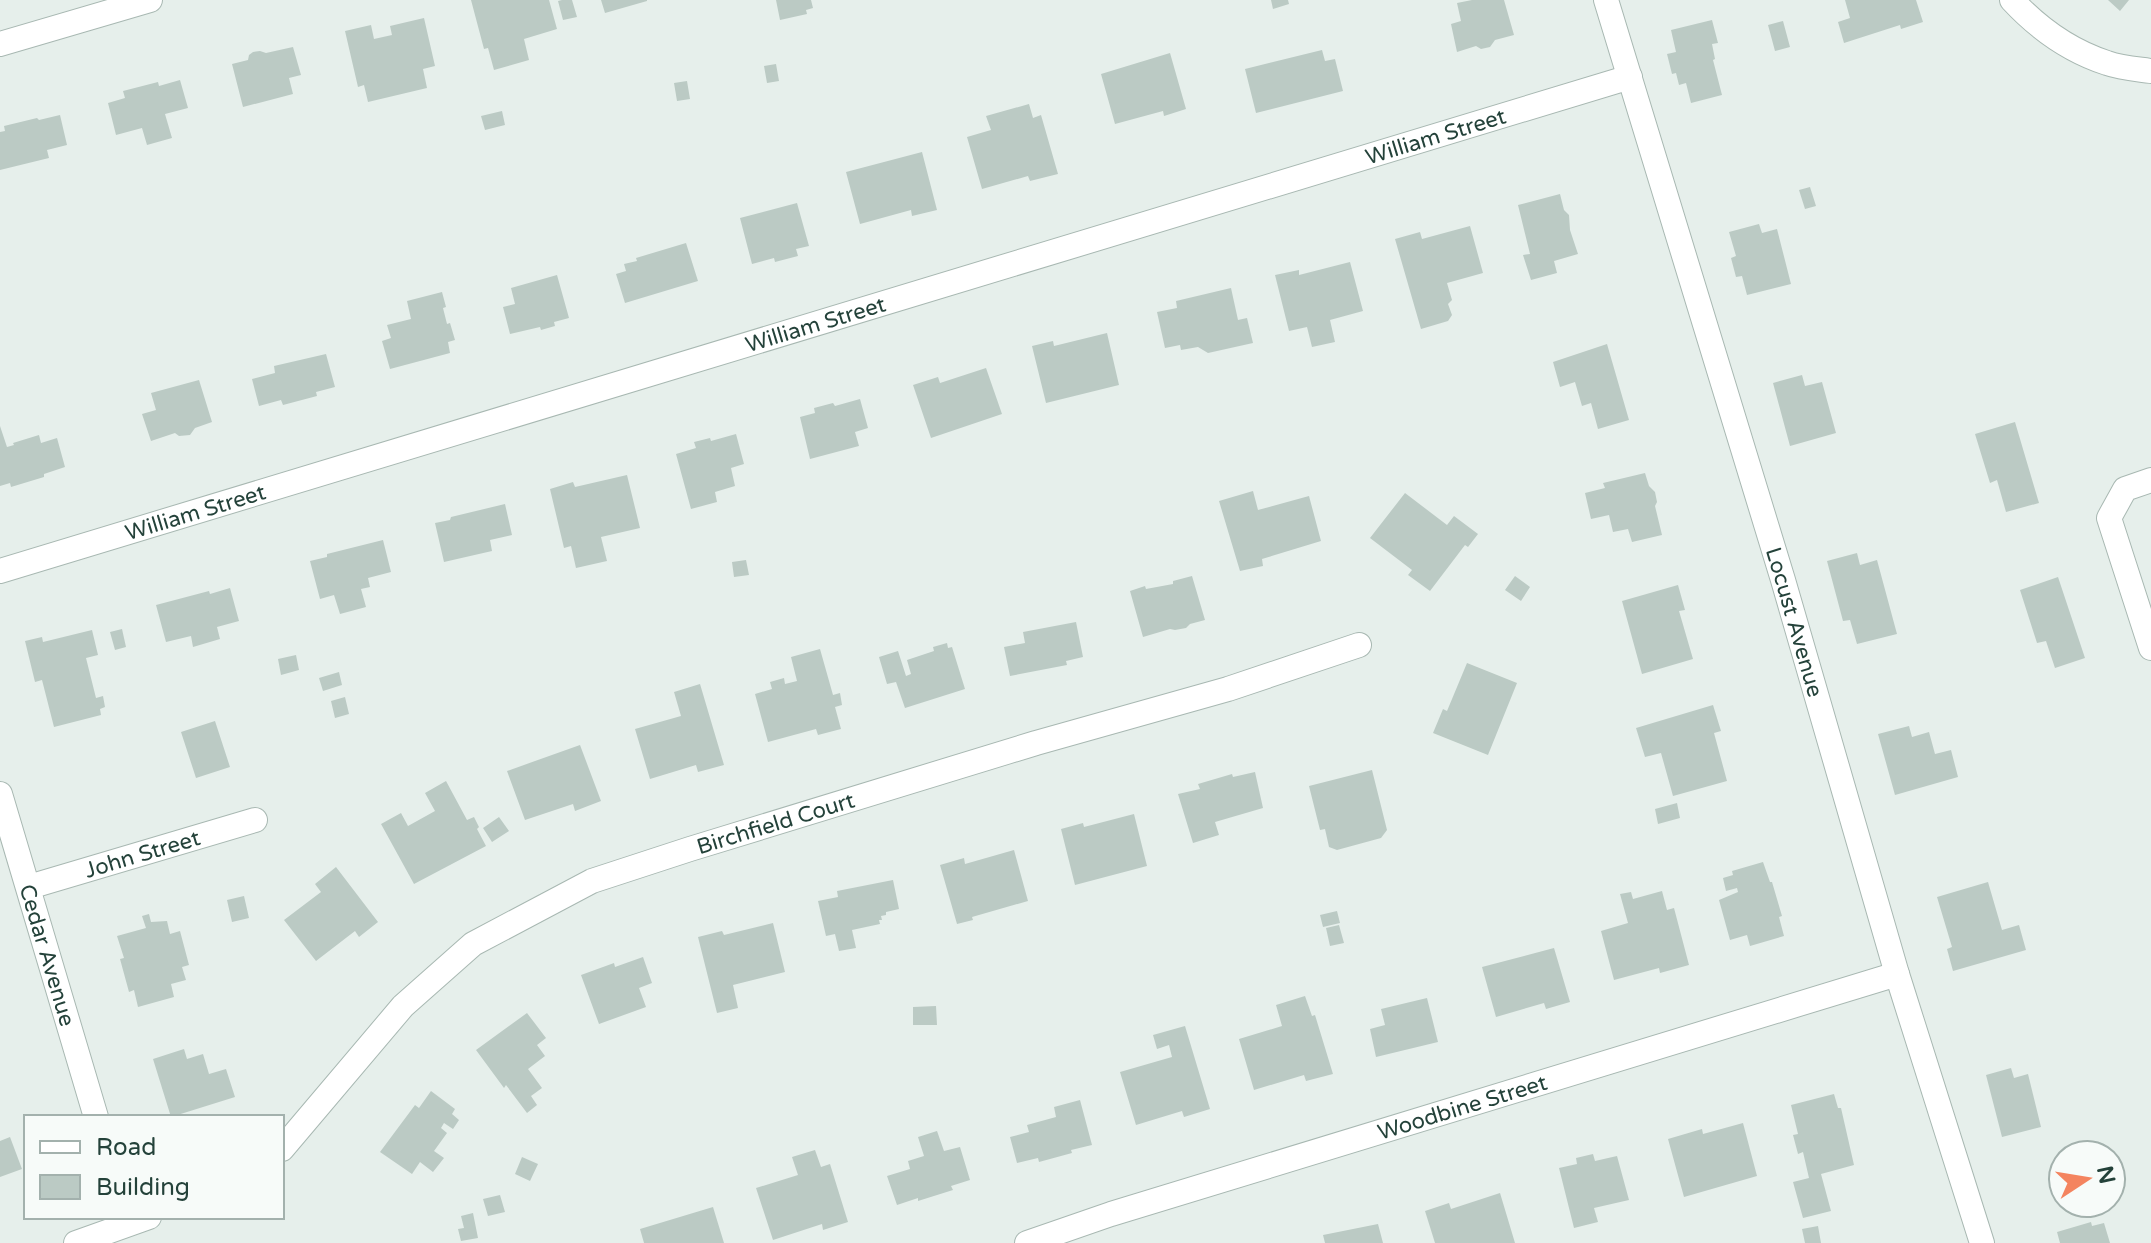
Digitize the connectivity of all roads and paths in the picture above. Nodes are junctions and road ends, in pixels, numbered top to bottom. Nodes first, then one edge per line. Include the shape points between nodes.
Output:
1 (150, 0) edge
2 (1606, 0) edge
3 (2012, 0) edge
4 (0, 44) edge
5 (2151, 71) edge
6 (1630, 77) junction
7 (2151, 480) edge
8 (0, 571) edge
9 (1359, 645) dead end
10 (2151, 648) edge
11 (0, 794) edge
12 (255, 820) dead end
13 (29, 887) junction
14 (1897, 974) junction
15 (95, 1115) edge
16 (284, 1147) edge
17 (133, 1226) edge
18 (76, 1243) edge
19 (1027, 1243) edge
20 (1982, 1243) edge

1 - 4 street
2 - 6 street, Locust Avenue
3 - 5 street via 2067,46 2108,64
6 - 8 street, William Street
6 - 14 street, Locust Avenue
7 - 10 street via 2125,489 2109,518
9 - 16 street, Birchfield Court via 592,881 473,944 403,1006
11 - 13 street, Cedar Avenue
12 - 13 street, John Street
13 - 15 street, Cedar Avenue
14 - 19 street, Woodbine Street
14 - 20 street, Locust Avenue
17 - 18 street

